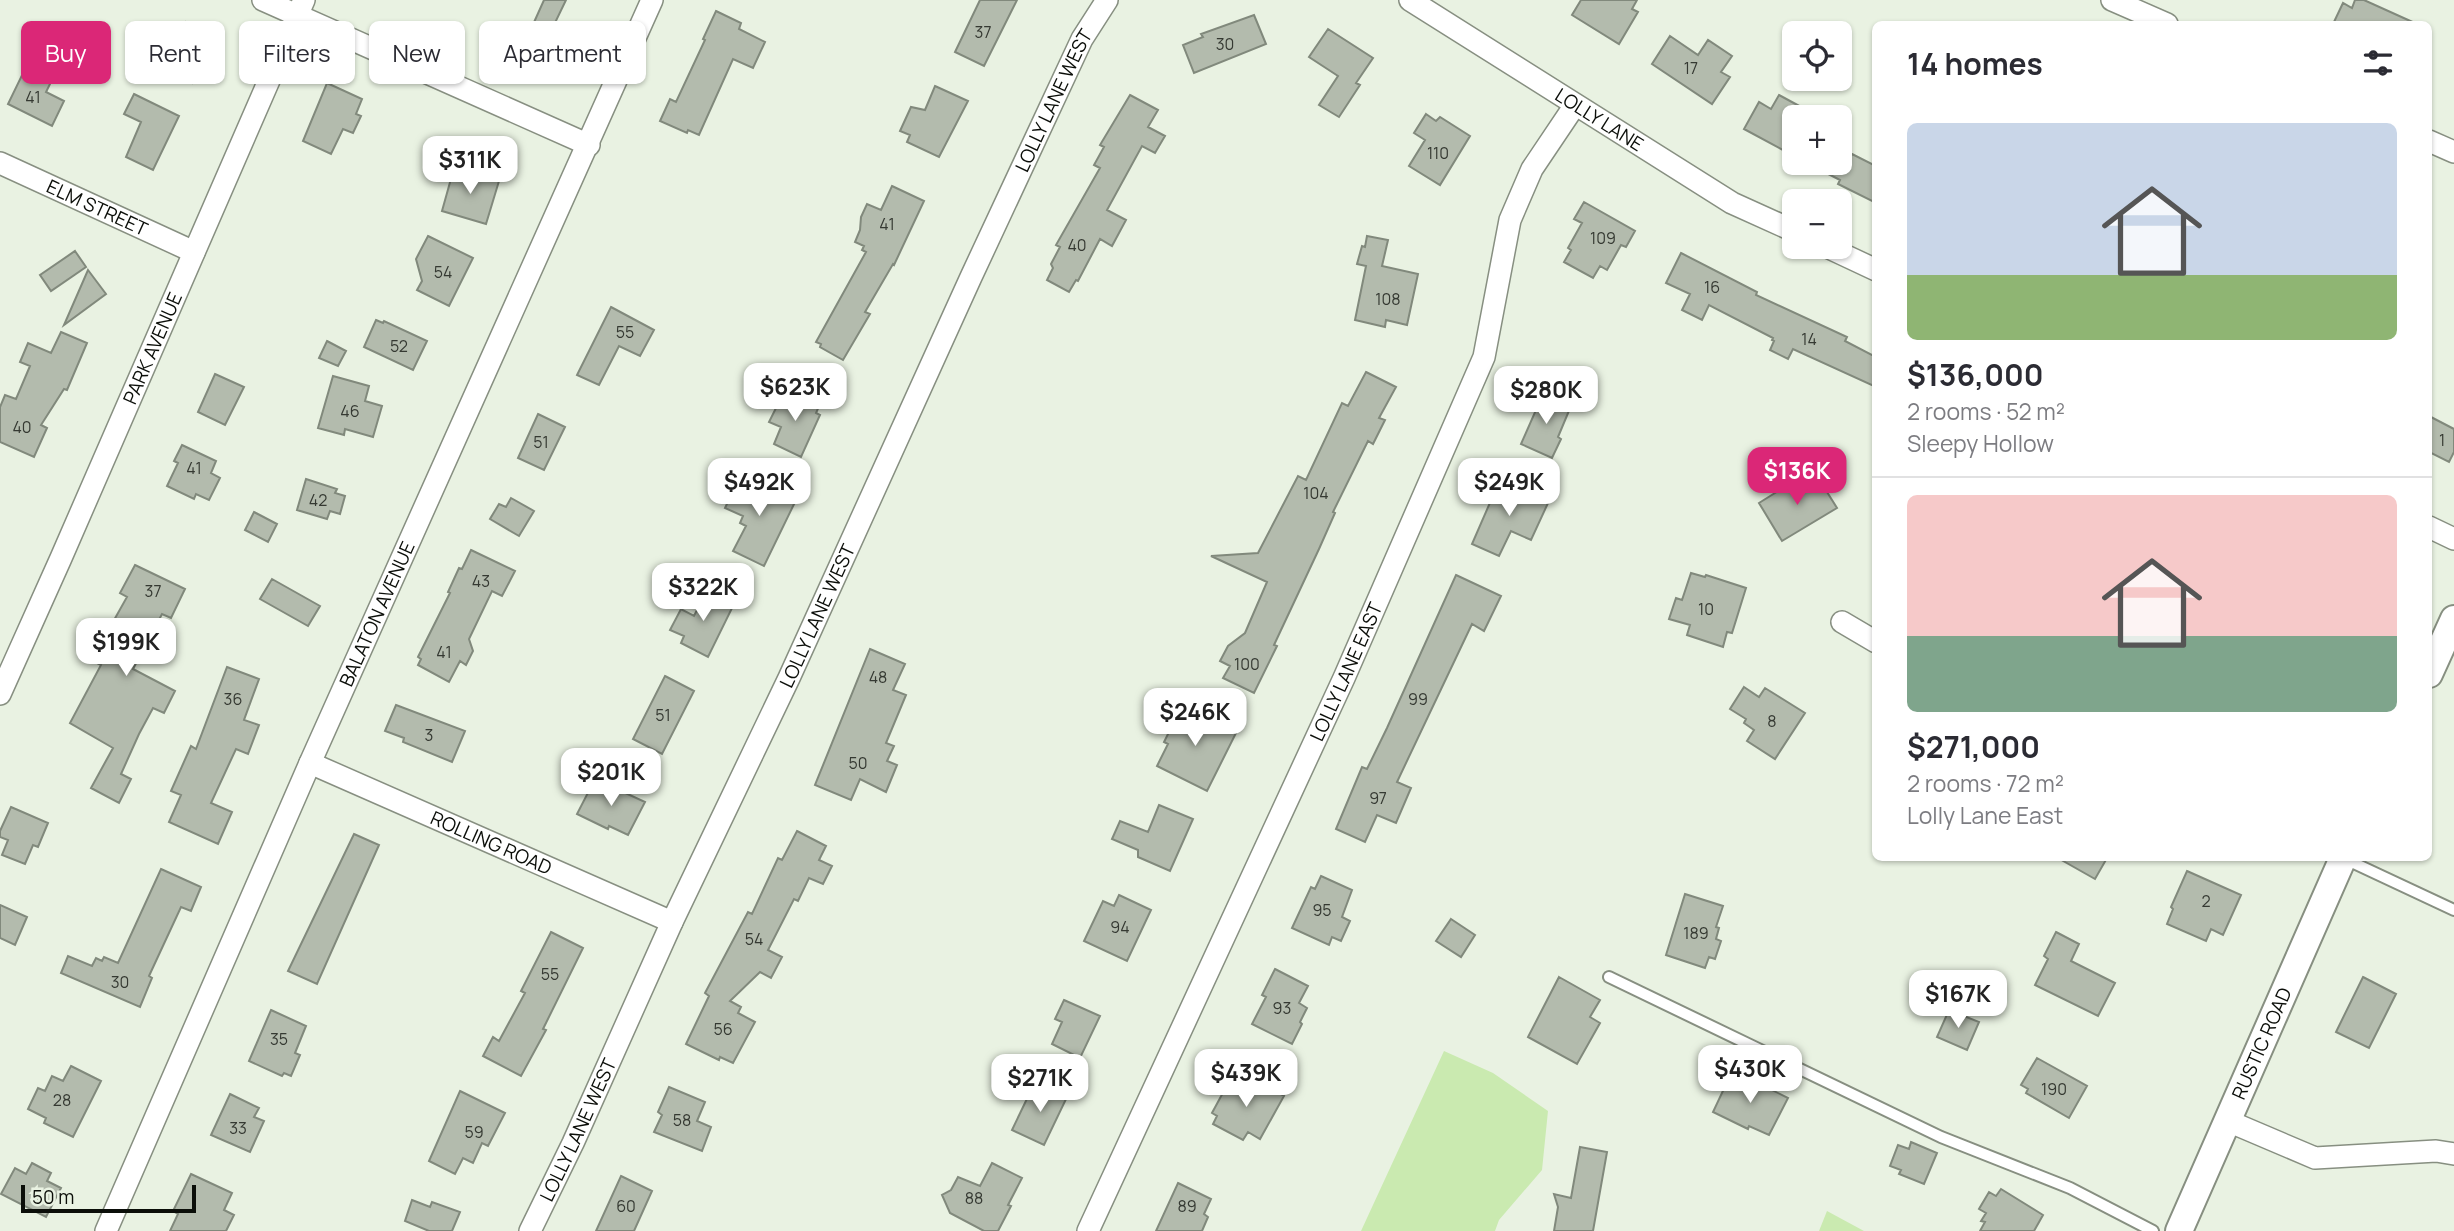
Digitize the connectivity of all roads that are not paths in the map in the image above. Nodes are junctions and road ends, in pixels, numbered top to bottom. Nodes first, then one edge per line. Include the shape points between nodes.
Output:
1 (263, 0) edge
2 (652, 0) edge
3 (1107, 0) edge
4 (1410, 0) edge
5 (2115, 1) edge
6 (300, 8) edge
7 (2160, 21) edge
8 (1574, 105) junction
9 (2432, 142) edge
10 (589, 145) junction
11 (2454, 152) edge
12 (0, 163) edge
13 (1782, 226) edge
14 (194, 252) junction
15 (1852, 259) edge
16 (1872, 268) edge
17 (2432, 528) edge
18 (2454, 539) edge
19 (2454, 620) edge
20 (1842, 622) dead end
21 (1872, 640) edge
22 (2432, 668) edge
23 (0, 694) edge
24 (310, 763) junction
25 (2337, 861) edge
26 (2343, 861) edge
27 (2454, 910) edge
28 (672, 922) junction
29 (1609, 977) dead end
30 (2228, 1121) junction
31 (2454, 1154) edge
32 (106, 1231) edge
33 (530, 1231) edge
34 (1088, 1231) edge
35 (2153, 1231) edge
36 (2179, 1231) edge

1 - 6 street
2 - 10 street, BALATON AVENUE
3 - 28 street, LOLLY LANE WEST via 1082,39
4 - 8 street, LOLLY LANE
5 - 7 street
6 - 10 street
6 - 14 street, PARK AVENUE
8 - 13 street, LOLLY LANE via 1732,203
8 - 34 street, LOLLY LANE EAST via 1532,169 1510,220 1484,357 1344,678
9 - 11 street
10 - 24 street, BALATON AVENUE
12 - 14 street, ELM STREET
14 - 23 street, PARK AVENUE
15 - 16 street
17 - 18 street
19 - 22 street
20 - 21 street
24 - 28 street, ROLLING ROAD
24 - 32 street, BALATON AVENUE
25 - 30 street, RUSTIC ROAD
26 - 27 lane
28 - 33 street, LOLLY LANE WEST
29 - 35 lane via 1941,1138 2070,1188
30 - 31 street via 2315,1158 2435,1151
30 - 36 street, RUSTIC ROAD

